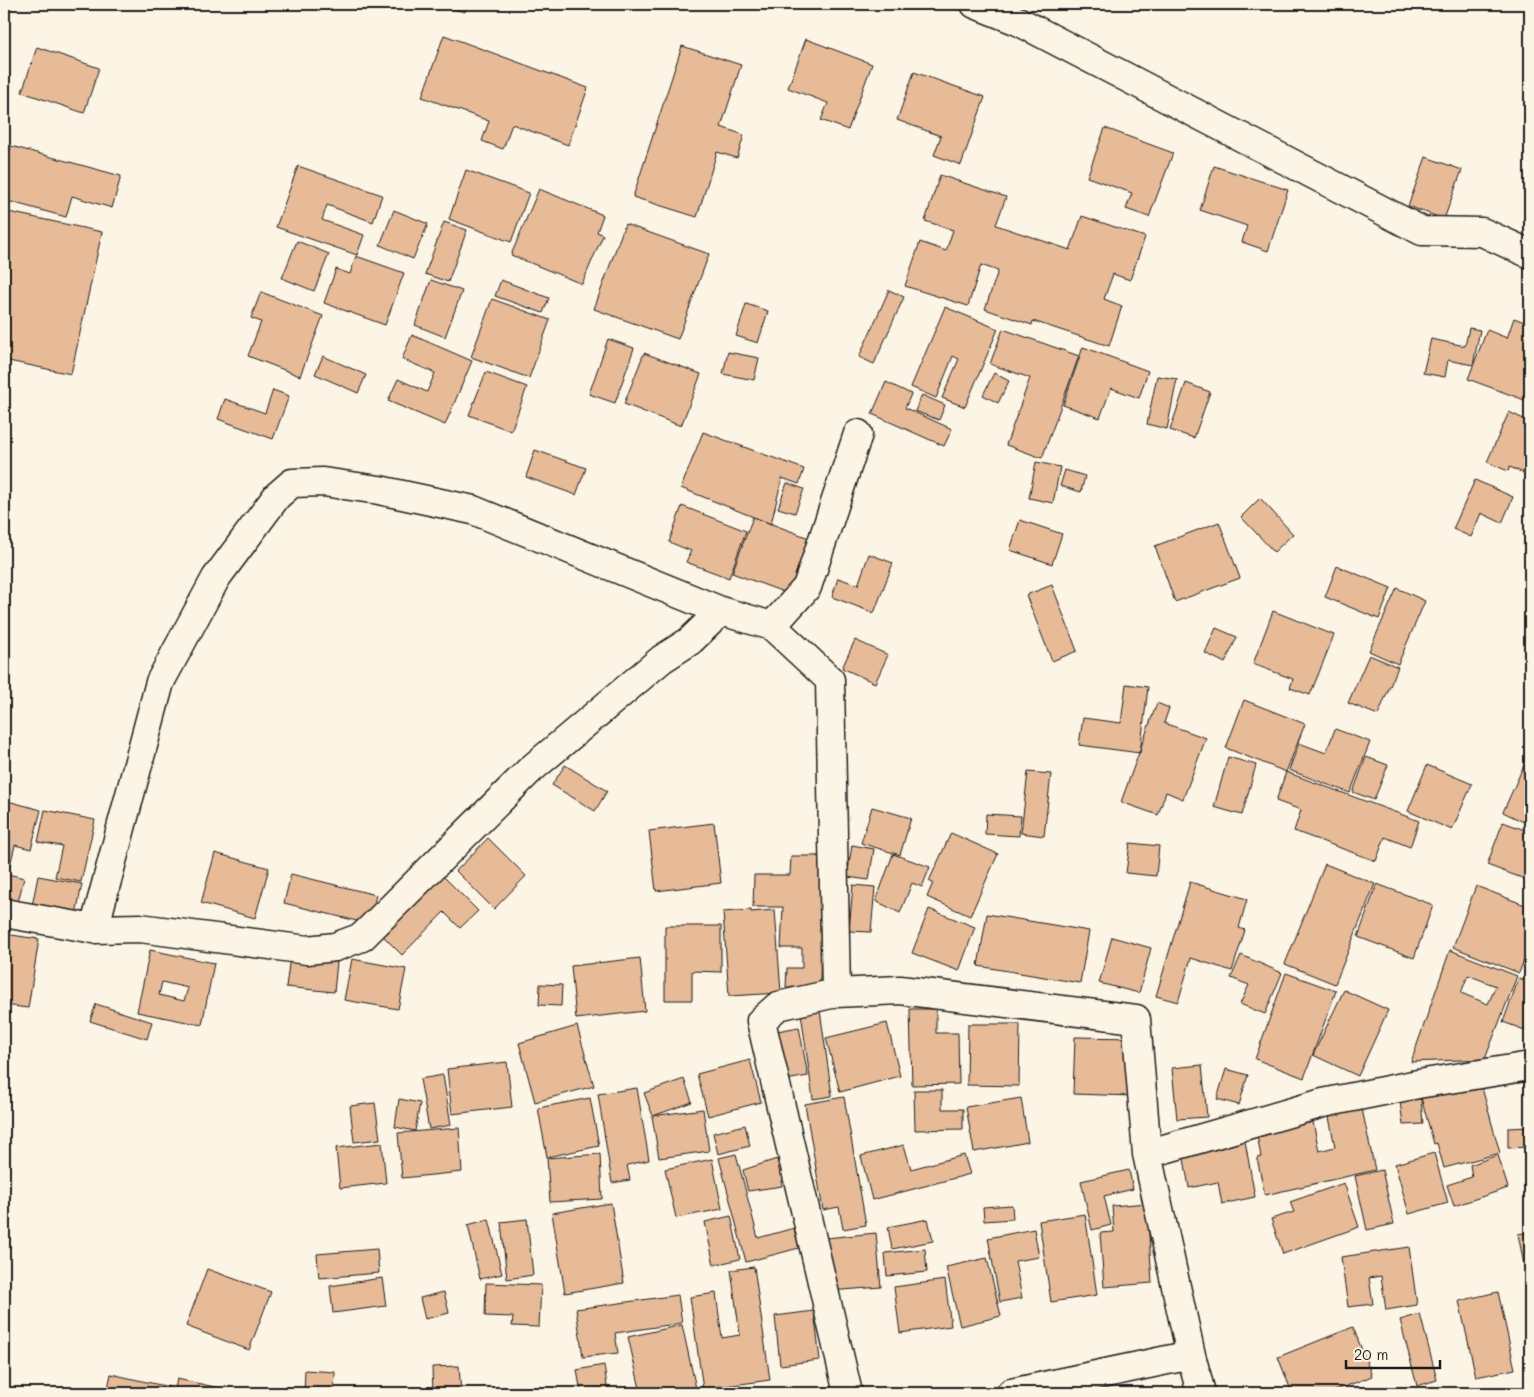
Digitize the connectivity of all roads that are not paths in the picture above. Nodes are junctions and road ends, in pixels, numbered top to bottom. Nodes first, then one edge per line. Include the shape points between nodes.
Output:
1 (975, 4) edge
2 (1021, 12) edge
3 (1530, 254) edge
4 (858, 434) dead end
5 (721, 611) junction
6 (772, 626) junction
7 (4, 913) edge
8 (94, 929) junction
9 (836, 992) junction
10 (1530, 1066) edge
11 (1148, 1154) junction
12 (1192, 1355) junction
13 (848, 1393) edge
14 (1011, 1393) edge
15 (1201, 1393) edge

1 - 2 street
2 - 3 street via 1422,231 1482,232
4 - 6 street via 807,587
5 - 6 street
5 - 8 street via 690,641 662,659 530,770 362,937 335,947 307,950 140,928
5 - 8 street via 473,510 379,490 323,482 292,483 278,496 216,578 160,682
6 - 9 street via 830,680
7 - 8 street
9 - 11 street via 900,990 1136,1019
9 - 13 street via 778,1006 761,1021
10 - 11 street via 1418,1084 1323,1104
11 - 12 street
12 - 14 street
12 - 15 street

